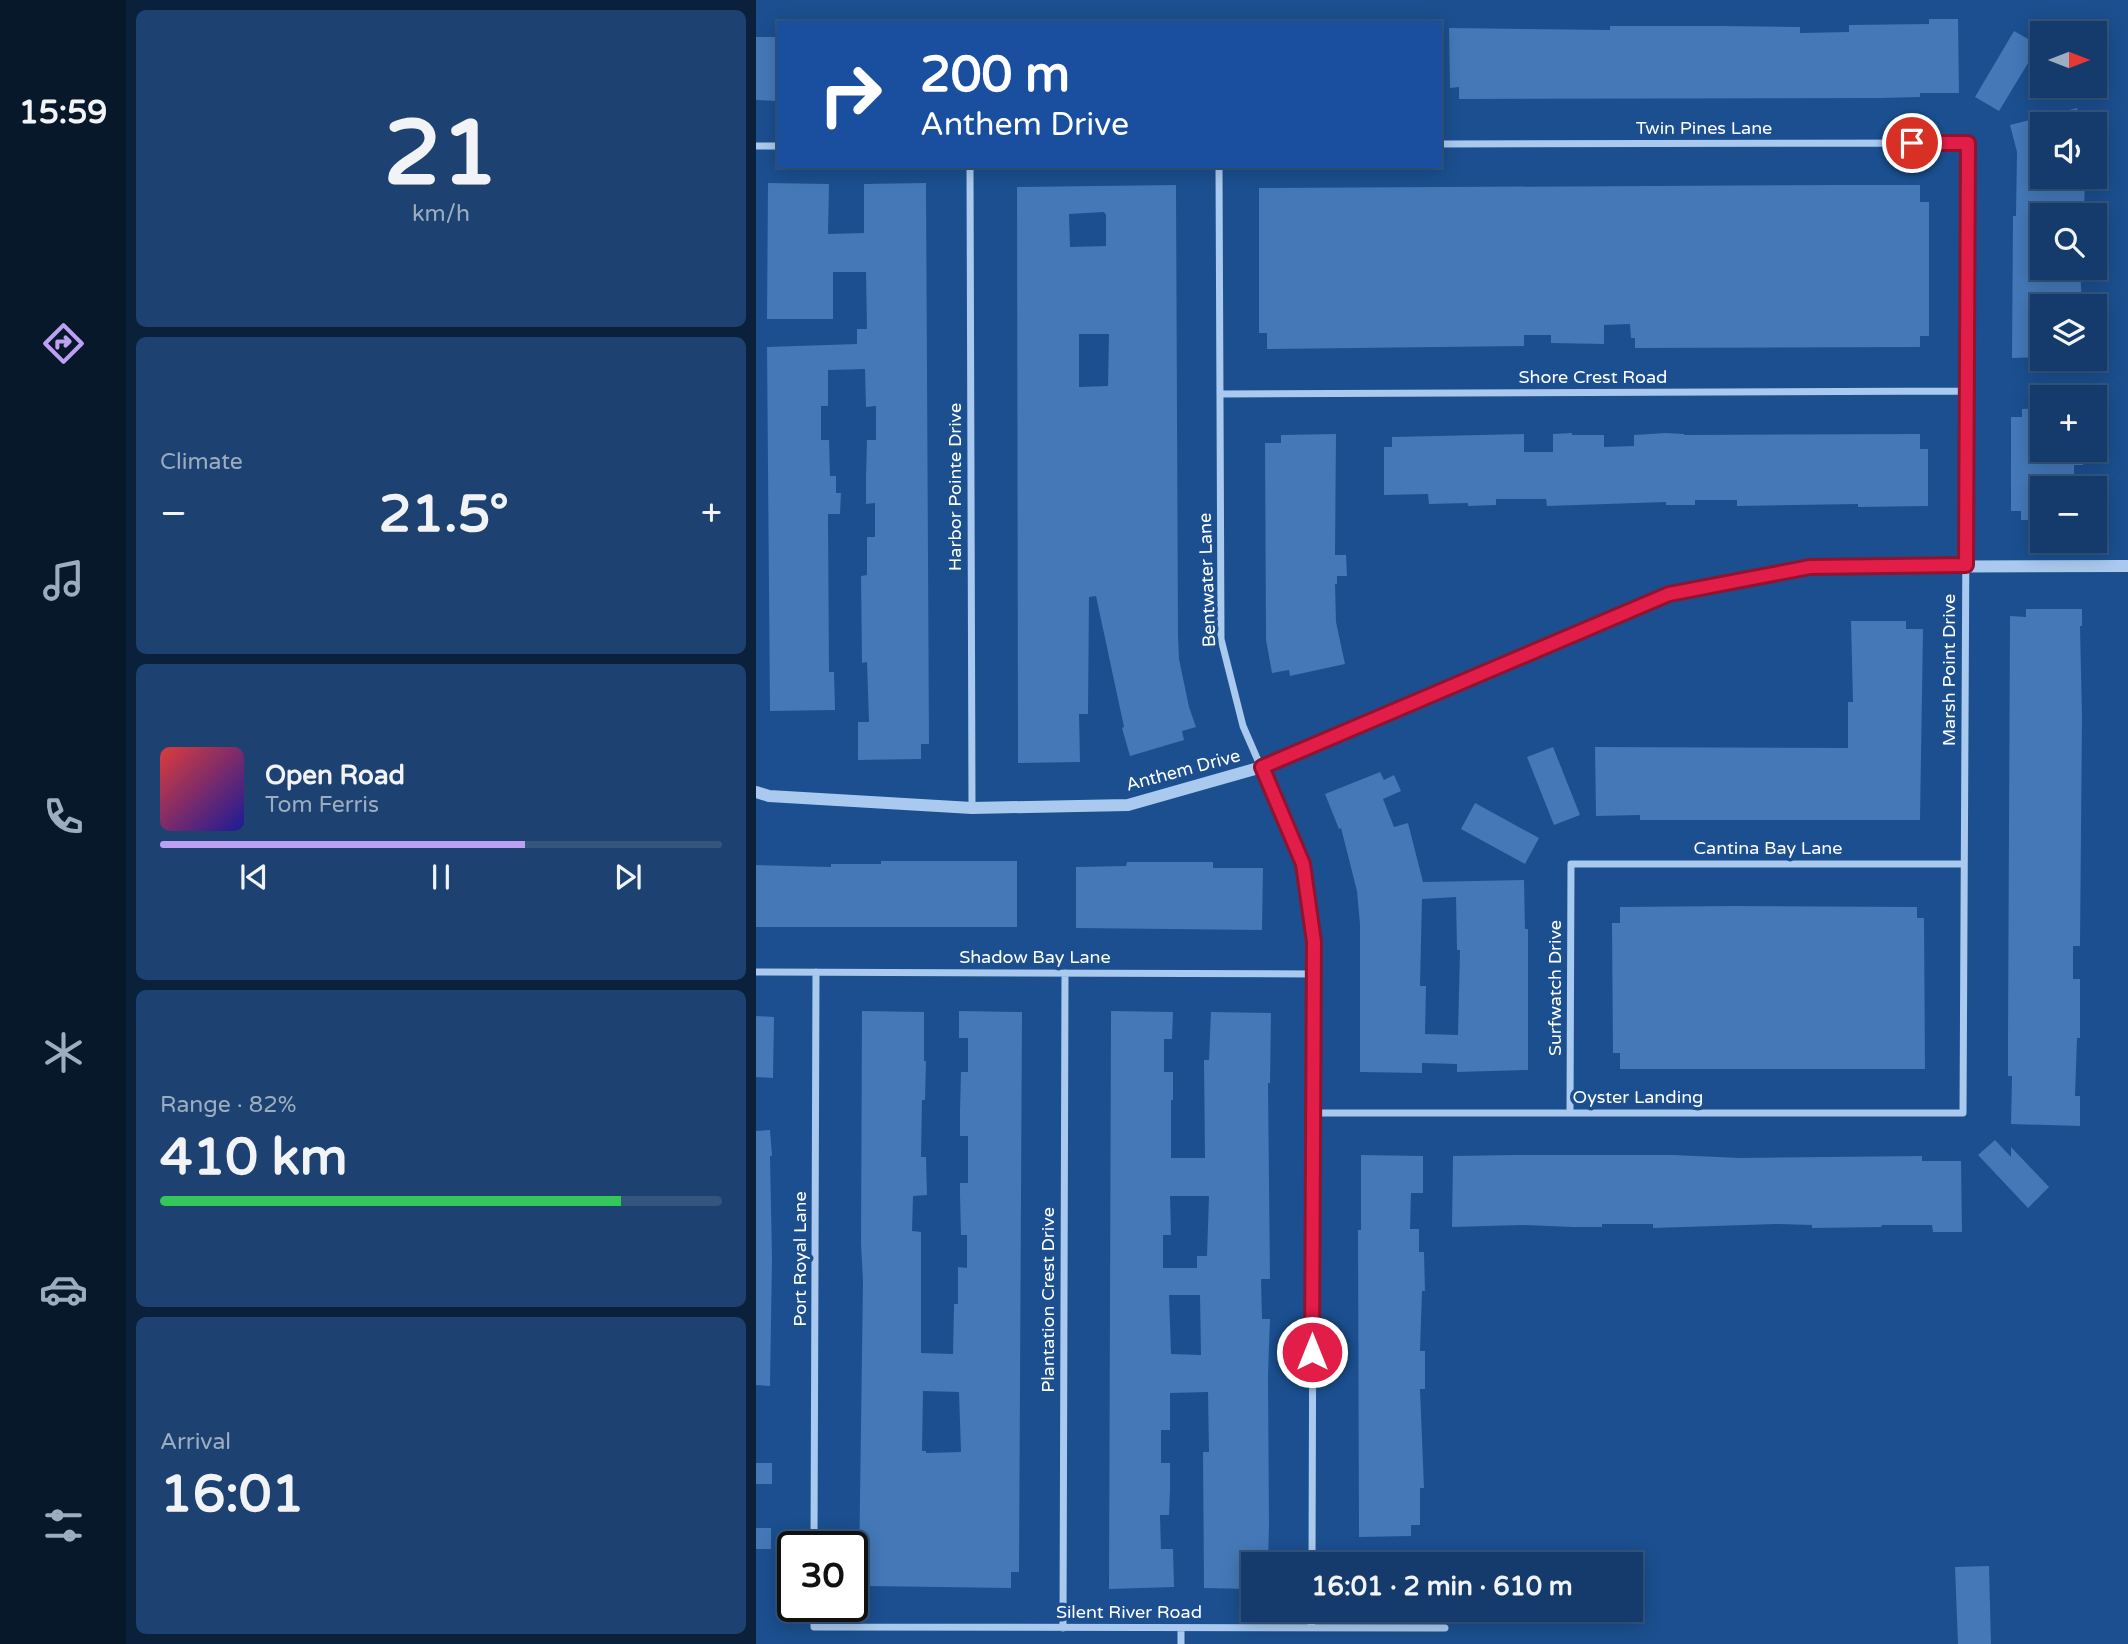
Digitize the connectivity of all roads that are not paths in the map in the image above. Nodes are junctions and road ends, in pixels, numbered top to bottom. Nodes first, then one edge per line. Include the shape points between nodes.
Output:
1 (1968, 143) joint
2 (1442, 144) edge
3 (756, 146) edge
4 (777, 146) edge
5 (970, 168) edge
6 (1219, 168) edge
7 (1966, 391) junction
8 (1220, 394) junction
9 (1966, 565) junction
10 (2128, 565) edge
11 (1262, 767) junction
12 (756, 792) edge
13 (972, 808) junction
14 (1572, 864) joint
15 (1964, 864) junction
16 (756, 972) edge
17 (817, 972) junction
18 (1065, 973) junction
19 (1314, 974) junction
20 (1313, 1113) junction
21 (1570, 1113) junction
22 (1963, 1113) joint
23 (814, 1531) edge
24 (1312, 1552) edge
25 (814, 1622) edge
26 (1311, 1622) edge
27 (1063, 1628) junction
28 (1181, 1628) junction
29 (1311, 1628) junction
30 (1445, 1628) dead end
31 (1181, 1644) edge

1 - 2 street, Twin Pines Lane
1 - 7 street, Marsh Point Drive
3 - 4 street
5 - 13 street, Harbor Pointe Drive
6 - 8 street, Bentwater Lane
7 - 8 street, Shore Crest Road
7 - 9 street, Marsh Point Drive
8 - 11 street, Bentwater Lane via 1221,639 1243,726
9 - 10 street, Anthem Drive
9 - 11 street, Anthem Drive via 1810,567 1669,594
9 - 15 street, Marsh Point Drive
11 - 13 street, Anthem Drive via 1128,805
11 - 19 street, Bentwater Lane via 1303,864
12 - 13 street, Anthem Drive
14 - 15 street, Cantina Bay Lane
14 - 21 street, Surfwatch Drive
15 - 22 street, Marsh Point Drive
16 - 17 street, Shadow Bay Lane
17 - 18 street, Shadow Bay Lane
17 - 23 street, Port Royal Lane
18 - 19 street, Shadow Bay Lane
18 - 27 street, Plantation Crest Drive
19 - 20 street, Bentwater Lane
20 - 21 street, Oyster Landing
20 - 24 street, Bentwater Lane
21 - 22 street, Oyster Landing
25 - 27 street, Silent River Road via 814,1628
26 - 29 street
27 - 28 street, Silent River Road
28 - 29 street, Silent River Road
28 - 31 street
29 - 30 street, Silent River Road

